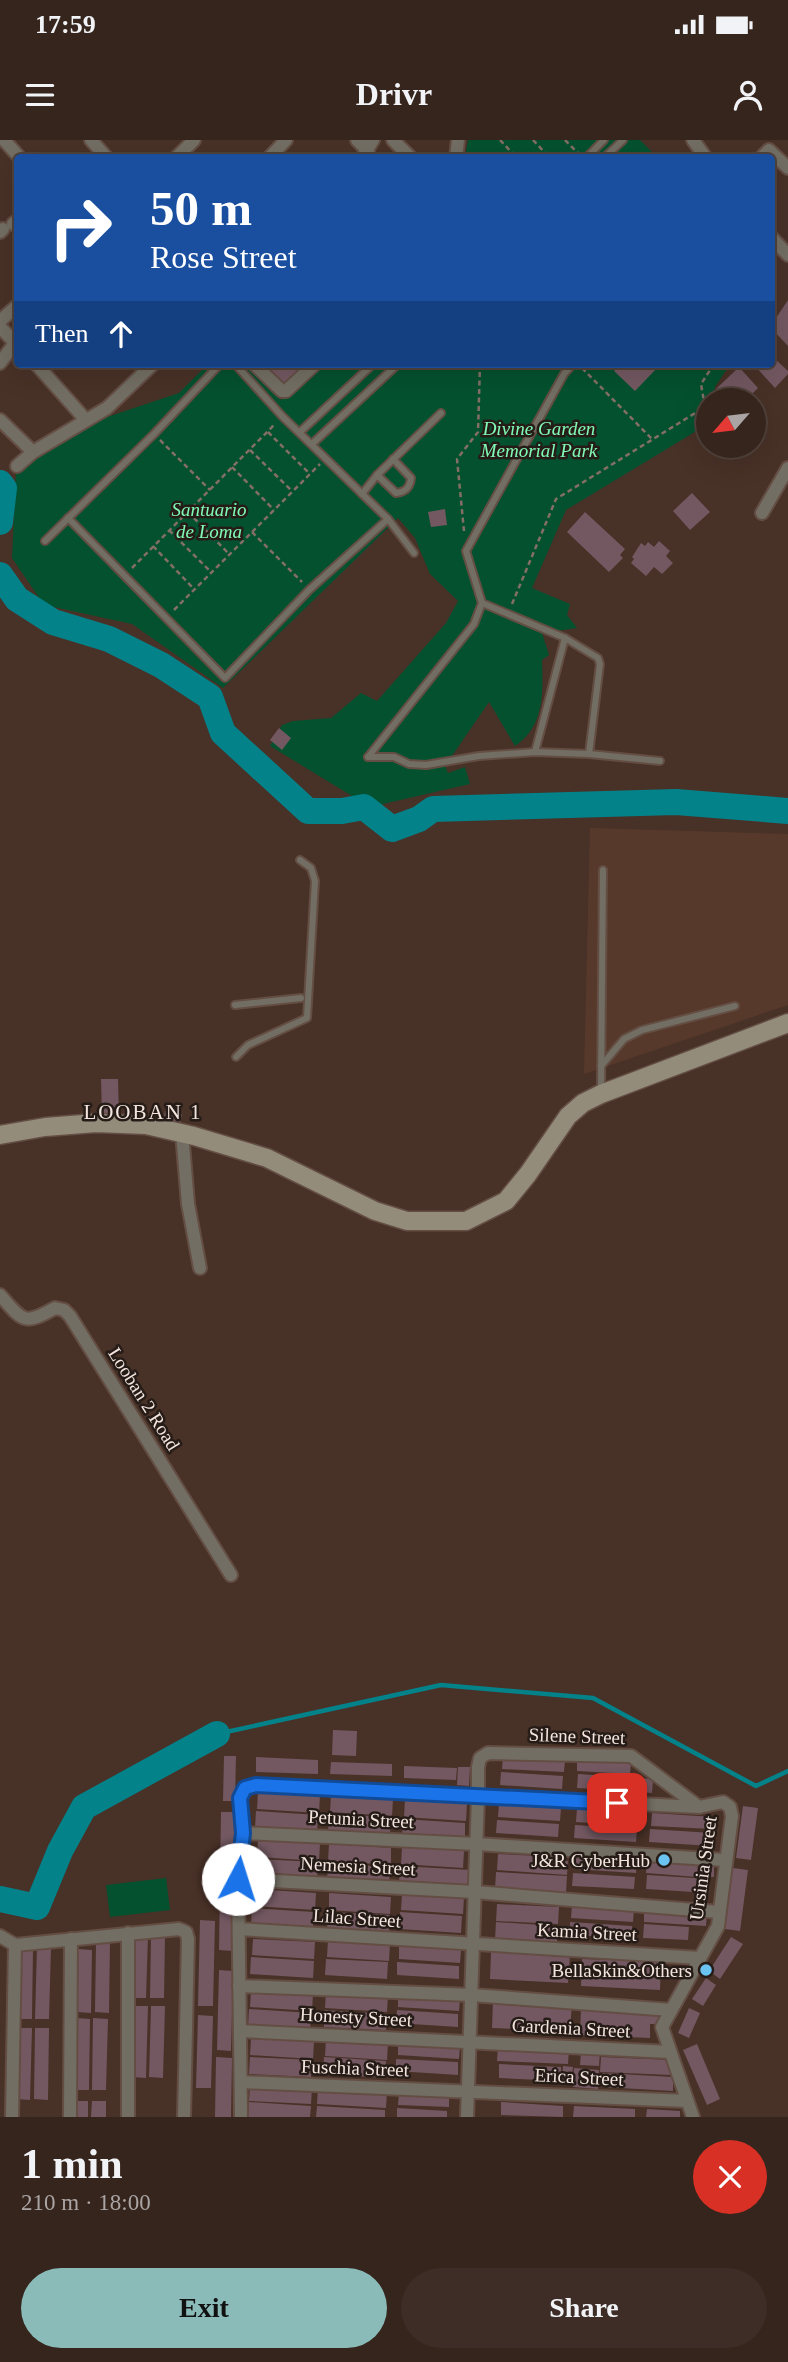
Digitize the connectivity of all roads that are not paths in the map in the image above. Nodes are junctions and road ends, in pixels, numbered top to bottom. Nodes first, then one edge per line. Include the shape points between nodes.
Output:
1 (91, 140) edge
2 (194, 140) edge
3 (286, 140) edge
4 (357, 140) edge
5 (393, 140) edge
6 (604, 140) edge
7 (623, 140) edge
8 (368, 149) edge
9 (103, 154) edge
10 (180, 154) edge
11 (273, 154) edge
12 (407, 154) edge
13 (588, 154) edge
14 (608, 154) edge
15 (775, 156) edge
16 (788, 168) edge
17 (775, 241) edge
18 (788, 255) edge
19 (14, 309) edge
20 (0, 321) edge
21 (0, 327) edge
22 (14, 342) edge
23 (14, 346) edge
24 (0, 363) edge
25 (46, 368) edge
26 (149, 368) edge
27 (216, 368) edge
28 (239, 368) edge
29 (258, 368) edge
30 (311, 368) edge
31 (369, 368) edge
32 (394, 368) edge
33 (571, 368) edge
34 (441, 413) dead end
35 (0, 419) edge
36 (85, 419) junction
37 (300, 432) junction
38 (312, 444) junction
39 (33, 452) junction
40 (393, 459) junction
41 (17, 466) dead end
42 (788, 468) edge
43 (377, 475) junction
44 (362, 495) junction
45 (762, 513) dead end
46 (68, 517) junction
47 (388, 519) junction
48 (45, 541) dead end
49 (415, 552) dead end
50 (482, 603) junction
51 (565, 638) junction
52 (535, 752) junction
53 (589, 754) junction
54 (660, 761) dead end
55 (300, 860) dead end
56 (603, 870) dead end
57 (302, 998) dead end
58 (235, 1005) dead end
59 (735, 1006) dead end
60 (788, 1023) edge
61 (236, 1057) dead end
62 (601, 1066) junction
63 (601, 1094) junction
64 (182, 1133) junction
65 (0, 1135) edge
66 (200, 1268) dead end
67 (0, 1294) edge
68 (231, 1575) dead end
69 (478, 1796) junction
70 (699, 1807) junction
71 (243, 1833) junction
72 (477, 1844) junction
73 (724, 1860) junction
74 (238, 1879) junction
75 (475, 1892) junction
76 (719, 1912) junction
77 (239, 1929) junction
78 (128, 1933) junction
79 (0, 1936) edge
80 (71, 1939) junction
81 (15, 1945) junction
82 (473, 1945) junction
83 (700, 1958) junction
84 (239, 1986) junction
85 (471, 1995) junction
86 (671, 2010) junction
87 (240, 2031) junction
88 (470, 2042) junction
89 (670, 2052) junction
90 (240, 2082) junction
91 (468, 2092) junction
92 (688, 2101) junction
93 (12, 2117) edge
94 (70, 2117) edge
95 (128, 2117) edge
96 (184, 2117) edge
97 (241, 2117) edge
98 (467, 2117) edge
99 (693, 2117) edge

1 - 9 street
2 - 10 street
3 - 11 street
4 - 8 street
5 - 12 street
6 - 13 lane
7 - 14 lane
15 - 16 street
17 - 18 street
19 - 20 street
21 - 22 street
23 - 24 street
25 - 36 street
26 - 36 street via 107,408
27 - 46 lane
28 - 37 lane
29 - 30 street via 286,391
31 - 37 lane
32 - 38 lane
33 - 50 lane via 466,551
34 - 40 lane
35 - 39 street
36 - 39 street
37 - 38 lane
38 - 44 lane
39 - 41 street
40 - 43 lane
40 - 43 lane via 411,478 410,486 396,494
42 - 45 street
43 - 44 lane
44 - 47 lane
46 - 47 lane via 225,678 309,590
46 - 48 lane
47 - 49 lane
50 - 51 lane
50 - 52 lane via 474,624 368,757 394,757 426,765
51 - 52 lane
51 - 53 lane via 594,654 600,664
52 - 53 lane
53 - 54 lane
55 - 61 lane via 311,868 315,881 307,1018 248,1045
56 - 62 lane
57 - 58 lane
59 - 62 lane via 642,1030 624,1039
60 - 63 street
62 - 63 lane
63 - 64 street via 568,1115 506,1201 466,1221 407,1221 375,1212 267,1158
64 - 65 street via 146,1125 96,1123
64 - 66 street
67 - 68 street, Looban 2 Road via 28,1320 55,1308 70,1316
69 - 70 street
69 - 70 street, Silene Street via 480,1758 488,1753 631,1756
69 - 71 street via 256,1785 245,1788 240,1798
69 - 72 street
70 - 73 street, Ursinia Street via 723,1802 730,1807
71 - 72 street, Petunia Street
71 - 74 street
72 - 73 street, Petunia Street
72 - 75 street
73 - 76 street, Ursinia Street
74 - 75 street, Nemesia Street
74 - 77 street
75 - 76 street, Nemesia Street
75 - 82 street
76 - 83 street, Ursinia Street via 718,1926
77 - 82 street, Lilac Street
77 - 84 street
78 - 80 street
78 - 95 street
78 - 96 street via 186,1932
79 - 81 street
80 - 81 street
80 - 94 street
81 - 93 street
82 - 83 street, Kamia Street
82 - 85 street
83 - 86 street, Ursinia Street
84 - 85 street
84 - 87 street
85 - 86 street
85 - 88 street
86 - 89 street, Ursinia Street via 662,2026
87 - 88 street, Honesty Street
87 - 90 street
88 - 89 street, Gardenia Street
88 - 91 street
89 - 92 street, Ursinia Street
90 - 91 street, Fuschia Street
90 - 97 street
91 - 92 street, Erica Street
91 - 98 street
92 - 99 street, Ursinia Street

